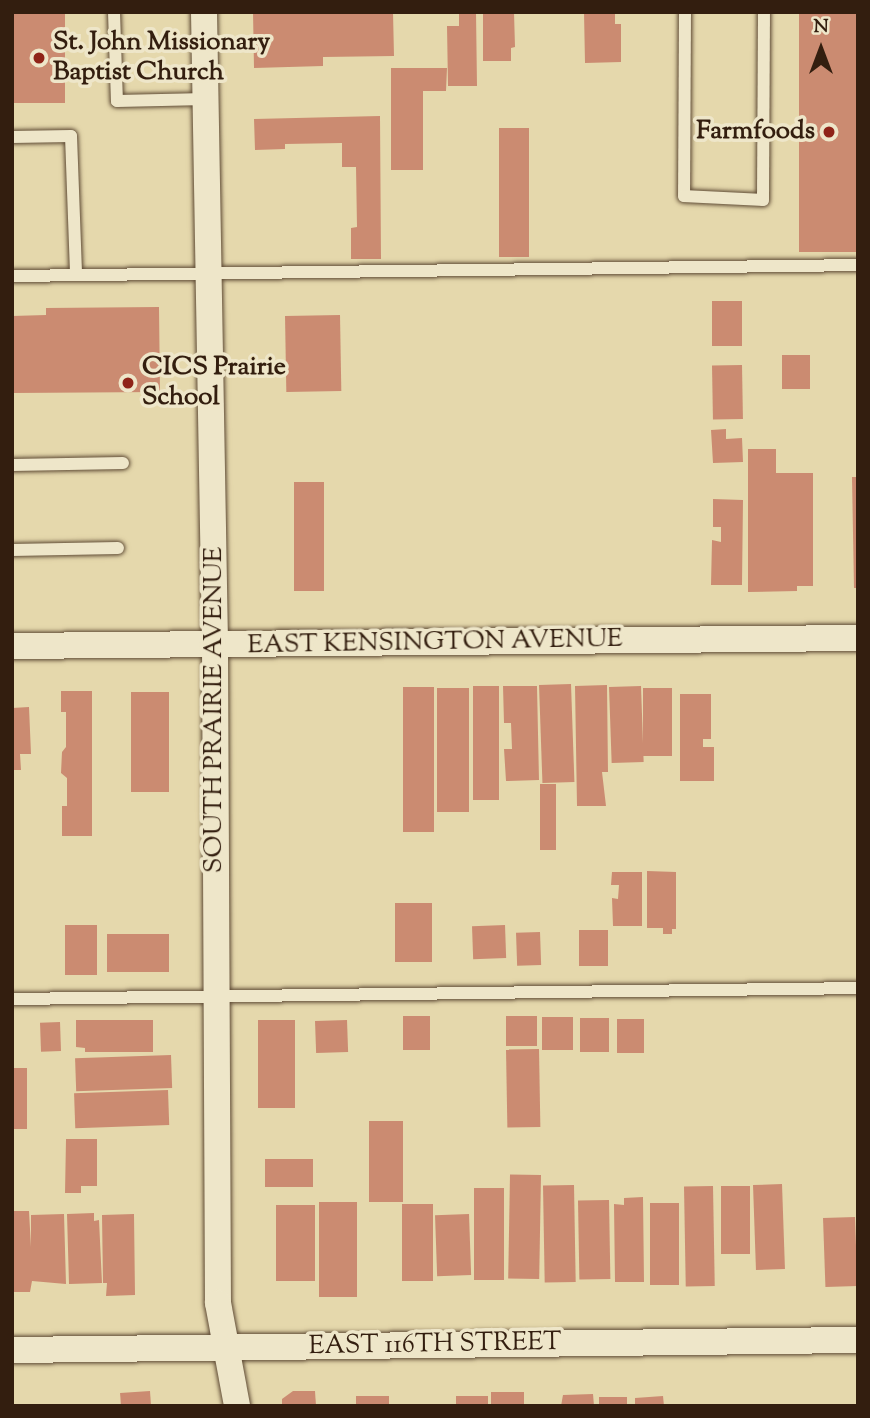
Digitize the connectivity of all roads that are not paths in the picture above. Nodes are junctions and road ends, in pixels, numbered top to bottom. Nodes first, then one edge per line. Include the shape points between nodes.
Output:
1 (114, 12) edge
2 (204, 12) edge
3 (685, 12) edge
4 (764, 12) edge
5 (206, 99) junction
6 (12, 137) edge
7 (858, 265) edge
8 (209, 272) junction
9 (76, 275) junction
10 (12, 276) edge
11 (123, 463) dead end
12 (12, 465) edge
13 (118, 548) dead end
14 (12, 550) edge
15 (858, 638) edge
16 (215, 644) junction
17 (12, 646) edge
18 (858, 988) edge
19 (217, 997) junction
20 (12, 999) edge
21 (858, 1340) edge
22 (228, 1347) junction
23 (12, 1350) edge
24 (237, 1406) edge

1 - 5 lane via 117,101
2 - 5 street, SOUTH PRAIRIE AVENUE
3 - 4 lane via 684,196 763,200
5 - 8 street, SOUTH PRAIRIE AVENUE
6 - 9 lane via 71,136
7 - 8 lane
8 - 9 lane
8 - 16 street, SOUTH PRAIRIE AVENUE
9 - 10 lane
11 - 12 lane
13 - 14 lane
15 - 16 street, EAST KENSINGTON AVENUE
16 - 17 street, EAST KENSINGTON AVENUE
16 - 19 street, SOUTH PRAIRIE AVENUE
18 - 19 lane
19 - 20 lane
19 - 22 street, SOUTH PRAIRIE AVENUE via 218,1303
21 - 22 street, EAST 116TH STREET
22 - 23 street, EAST 116TH STREET
22 - 24 street, SOUTH PRAIRIE AVENUE

